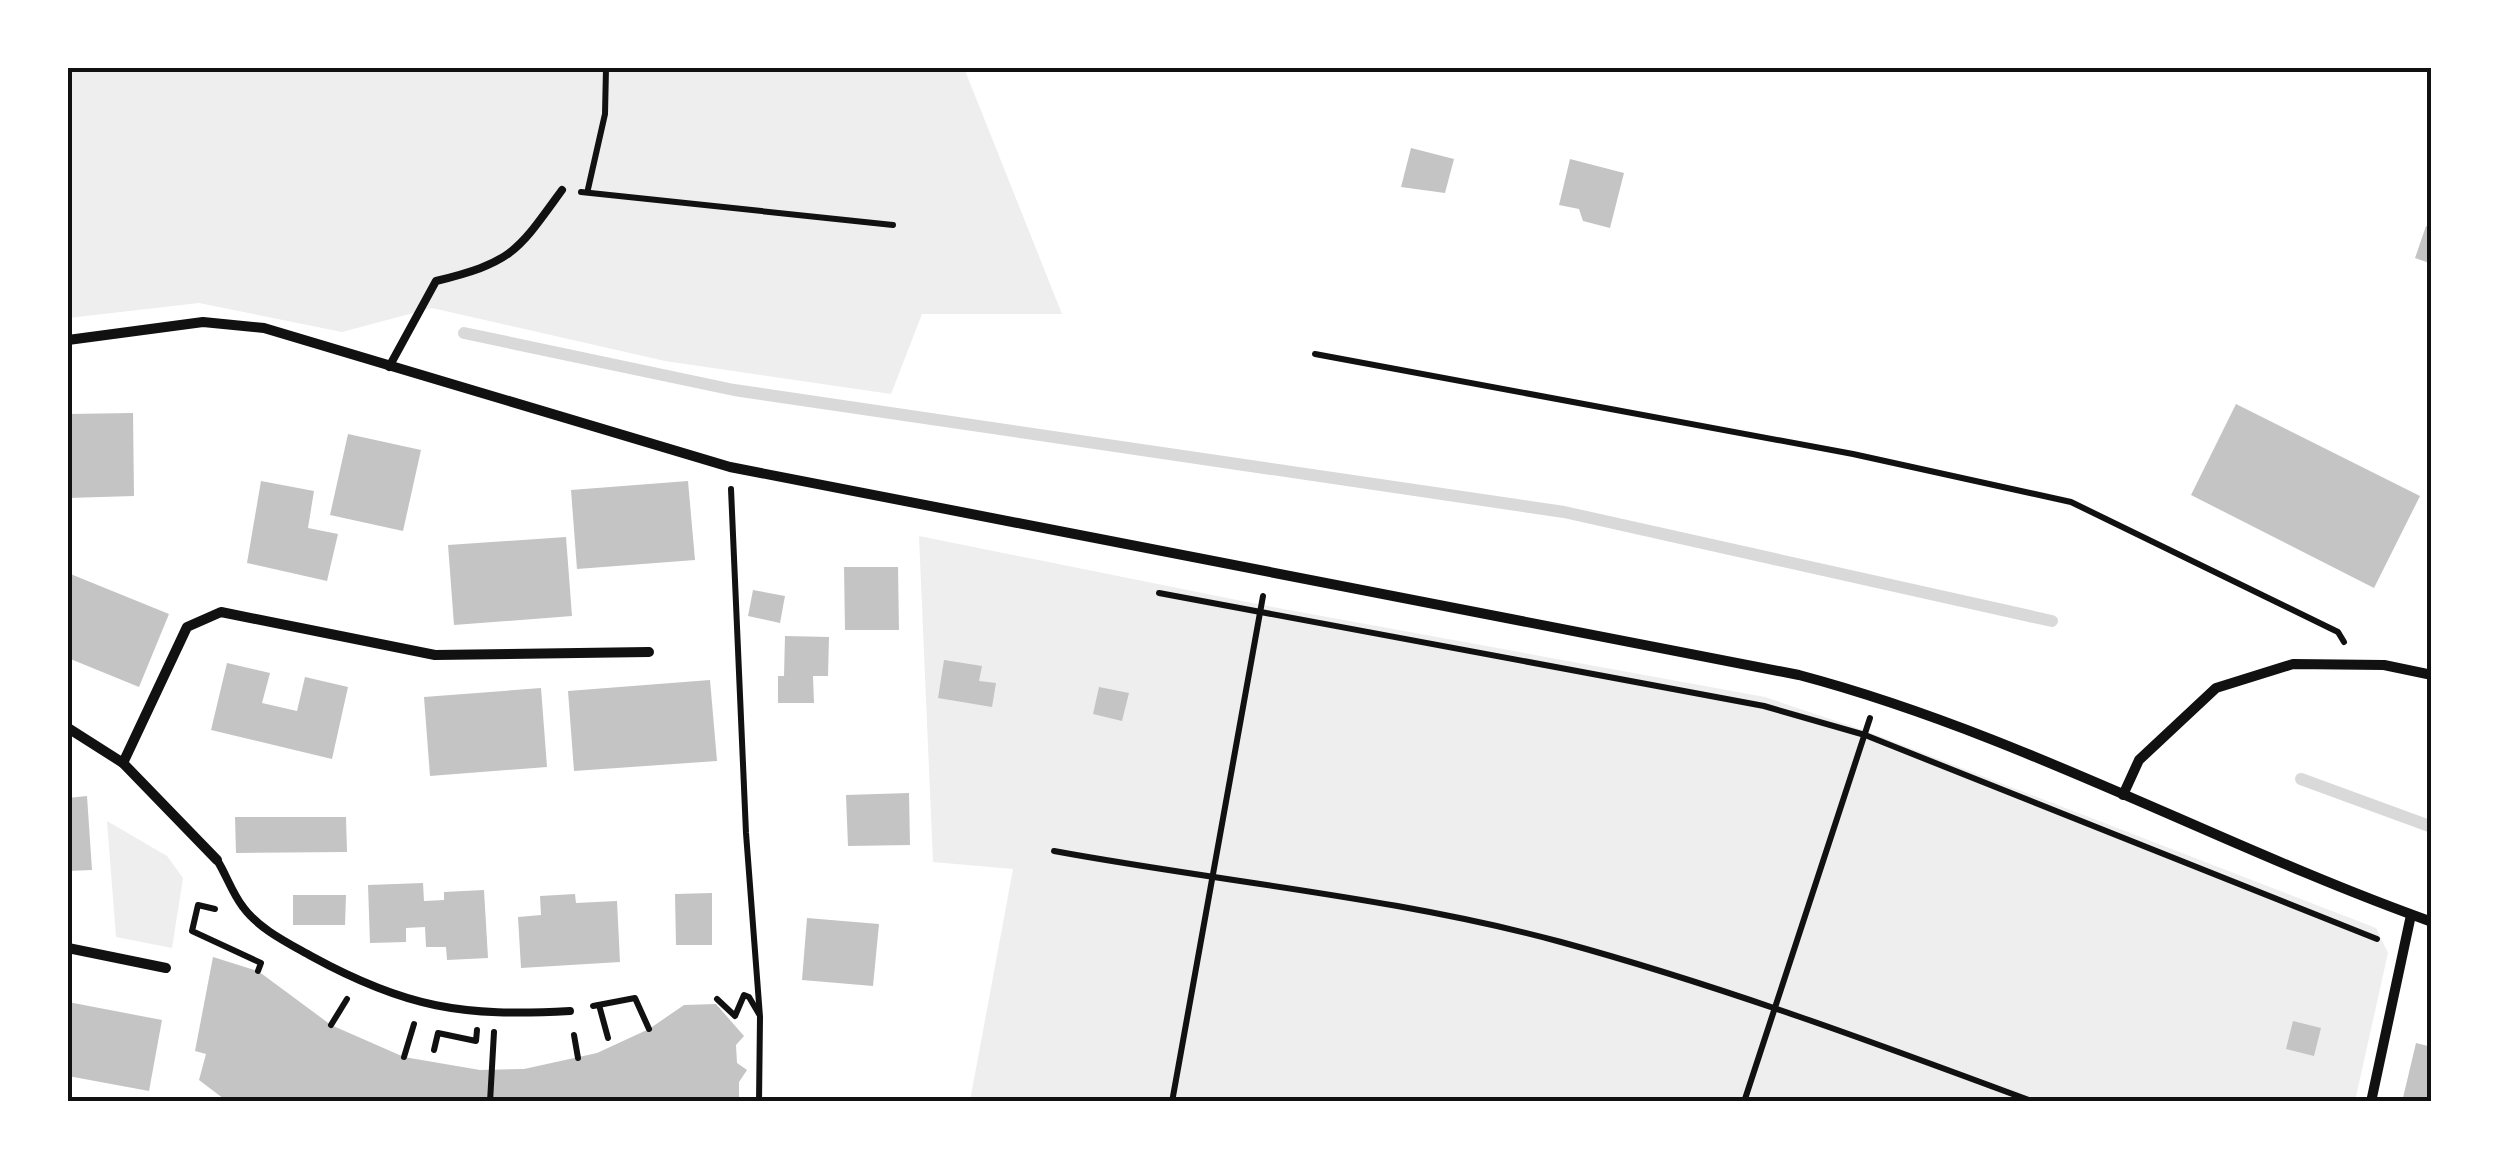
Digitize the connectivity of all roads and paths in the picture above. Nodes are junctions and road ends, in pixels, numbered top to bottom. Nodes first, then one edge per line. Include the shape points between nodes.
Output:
1 (606, 68) edge
2 (562, 190) joint
3 (587, 193) junction
4 (893, 225) dead end
5 (68, 340) edge
6 (1315, 354) dead end
7 (389, 368) junction
8 (730, 468) junction
9 (1264, 571) junction
10 (1159, 593) dead end
11 (1262, 612) junction
12 (649, 652) dead end
13 (2357, 665) junction
14 (2432, 675) edge
15 (1877, 696) junction
16 (68, 728) edge
17 (1865, 735) junction
18 (123, 762) junction
19 (2123, 795) junction
20 (1054, 851) dead end
21 (217, 860) joint
22 (1210, 880) junction
23 (214, 909) dead end
24 (2411, 915) junction
25 (2432, 922) edge
26 (2377, 939) dead end
27 (68, 948) edge
28 (166, 968) dead end
29 (258, 971) dead end
30 (717, 999) dead end
31 (345, 1002) dead end
32 (599, 1005) junction
33 (1774, 1006) junction
34 (570, 1011) joint
35 (760, 1017) junction
36 (332, 1024) dead end
37 (649, 1028) dead end
38 (411, 1033) dead end
39 (494, 1033) dead end
40 (574, 1036) dead end
41 (608, 1038) dead end
42 (476, 1042) dead end
43 (434, 1050) dead end
44 (404, 1057) dead end
45 (578, 1058) dead end
46 (490, 1102) edge
47 (760, 1102) edge
48 (1172, 1102) edge
49 (1744, 1102) edge
50 (2034, 1102) edge
51 (2372, 1102) edge

1 - 3 path via 605,114
2 - 3 path
2 - 7 lane via 516,253 436,281
3 - 4 path
5 - 7 street via 203,322 264,328
6 - 13 path via 1853,454 2071,502 2338,632
7 - 8 street
8 - 9 street
8 - 35 path
9 - 11 path
9 - 15 street
10 - 11 path
11 - 17 path via 1764,706
11 - 22 path
12 - 18 street via 435,655 221,612 186,627
13 - 14 street
13 - 19 street via 2293,664 2216,688 2139,760
15 - 17 path
15 - 19 street
16 - 18 street
17 - 26 path
17 - 33 path
18 - 21 street
19 - 24 street
20 - 22 path
21 - 34 lane via 243,908 279,938 358,980 420,1003 480,1014
22 - 33 path via 1399,906 1559,942
22 - 48 path
23 - 29 path via 198,905 192,931 262,963
24 - 25 street
24 - 51 street
27 - 28 street
30 - 35 path via 735,1016 738,1002 749,997
31 - 36 path
32 - 34 path
32 - 37 path via 635,998
32 - 41 path
33 - 49 path
33 - 50 path
35 - 47 path
38 - 44 path
39 - 46 path
40 - 45 path
42 - 43 path via 438,1033

